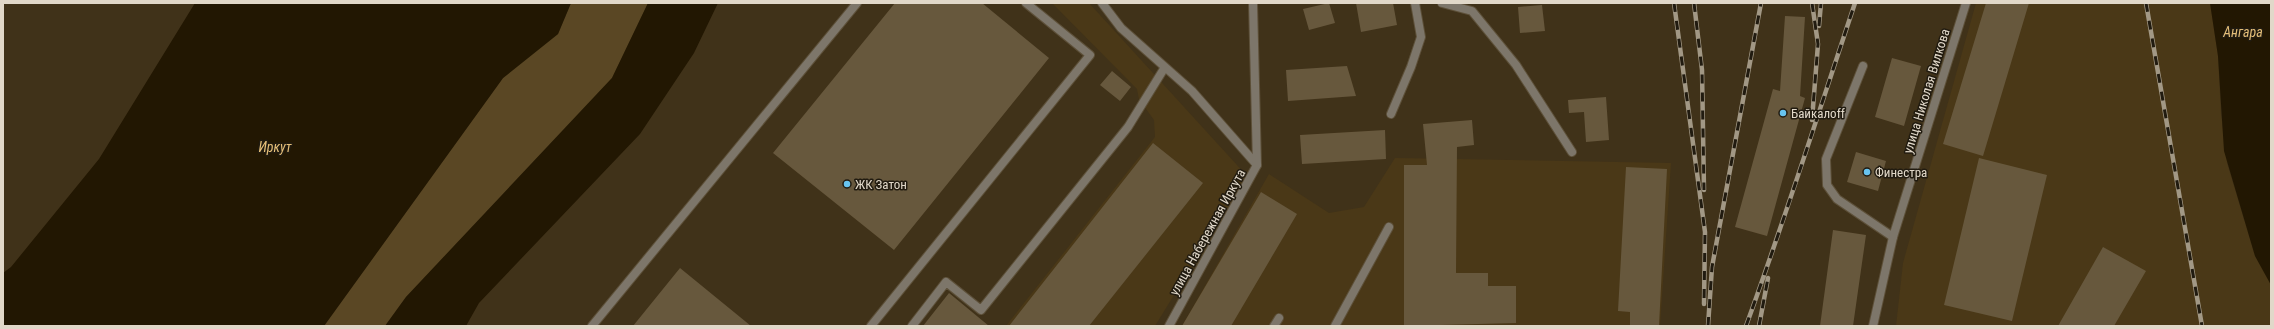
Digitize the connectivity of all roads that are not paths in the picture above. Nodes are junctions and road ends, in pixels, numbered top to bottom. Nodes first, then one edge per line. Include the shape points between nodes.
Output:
1 (857, 3) edge
2 (1026, 3) edge
3 (1102, 3) edge
4 (1252, 3) edge
5 (1415, 3) edge
6 (1442, 3) edge
7 (1966, 3) edge
8 (1862, 66) dead end
9 (1165, 67) junction
10 (1391, 114) dead end
11 (1572, 152) dead end
12 (1257, 166) junction
13 (1389, 227) dead end
14 (1893, 237) junction
15 (1279, 318) dead end
16 (592, 326) edge
17 (871, 326) edge
18 (912, 326) edge
19 (1169, 326) edge
20 (1274, 326) edge
21 (1335, 326) edge
22 (1874, 326) edge

1 - 16 street
2 - 17 street via 1090,55
3 - 9 street via 1121,28
4 - 12 street, улица Набережная Иркута
5 - 10 street via 1421,37 1412,67
6 - 11 street via 1472,12 1516,65
7 - 14 street, улица Николая Вилкова
8 - 14 street via 1826,159 1827,185 1837,199
9 - 12 street via 1192,91
9 - 18 street via 1128,127 981,310 946,282
12 - 19 street, улица Набережная Иркута
13 - 21 street
14 - 22 street, улица Николая Вилкова
15 - 20 street

